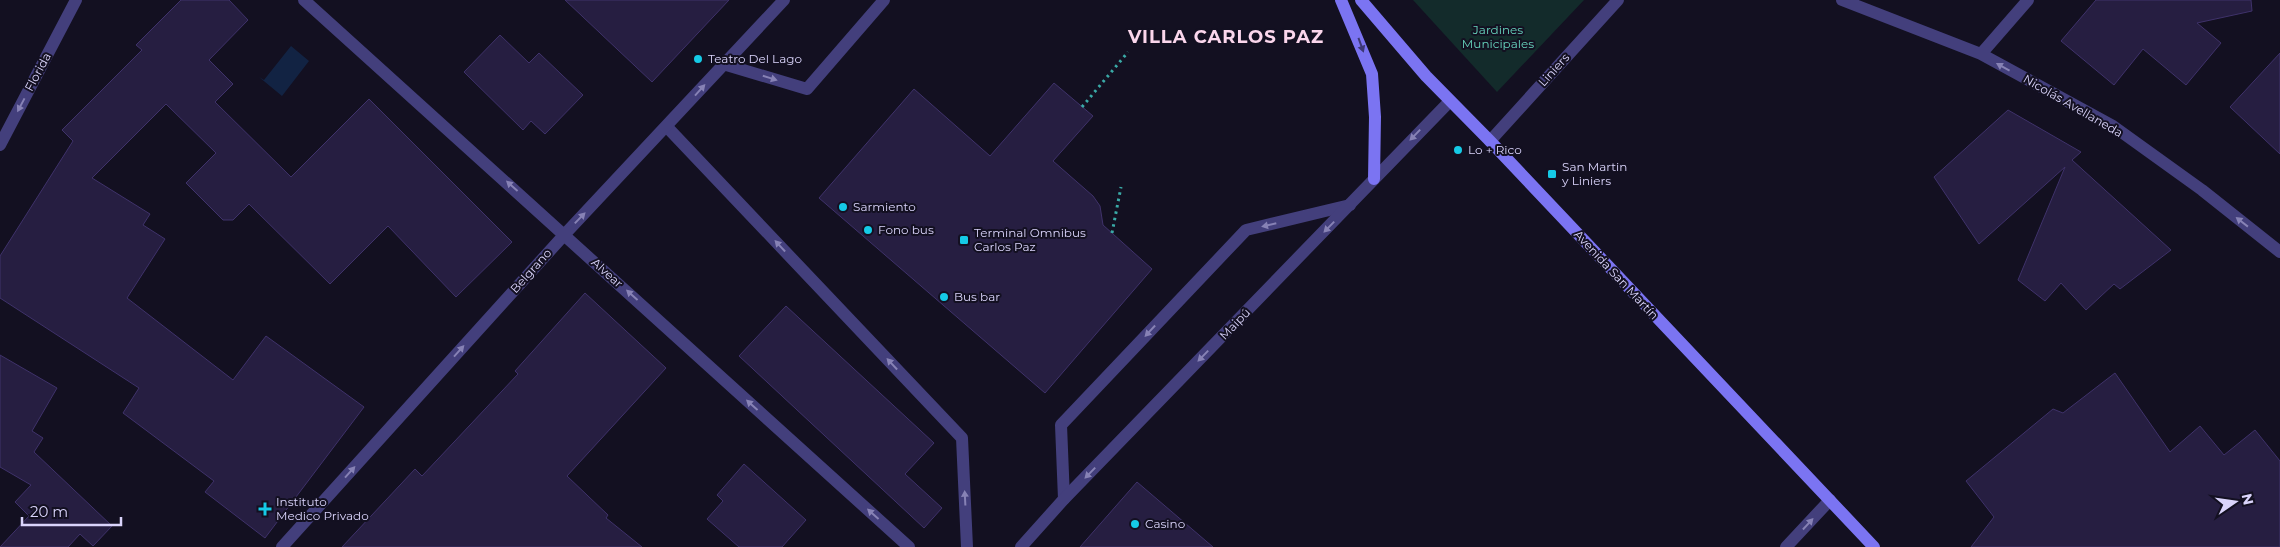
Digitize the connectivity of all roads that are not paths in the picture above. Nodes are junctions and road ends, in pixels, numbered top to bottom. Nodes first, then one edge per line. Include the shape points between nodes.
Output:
1 (76, 0) edge
2 (304, 0) edge
3 (784, 0) edge
4 (884, 0) edge
5 (1341, 0) edge
6 (1361, 0) edge
7 (1618, 0) edge
8 (1842, 0) edge
9 (2028, 0) edge
10 (1981, 54) junction
11 (723, 64) junction
12 (1450, 101) junction
13 (668, 126) junction
14 (1490, 140) junction
15 (0, 145) edge
16 (1374, 179) junction
17 (1350, 206) junction
18 (565, 234) junction
19 (2280, 252) edge
20 (1064, 500) junction
21 (1830, 500) junction
22 (282, 547) edge
23 (909, 547) edge
24 (967, 547) edge
25 (1020, 547) edge
26 (1786, 547) edge
27 (1874, 547) edge

1 -> 15 street, Florida
18 -> 2 street, Alvear
3 - 11 street, Belgrano
11 -> 4 street via 807,89
5 -> 16 main road via 1372,74
6 - 12 main road, Avenida San Martín
7 - 14 street, Liniers
8 - 10 street, Nicolás Avellaneda
9 - 10 street
19 -> 10 street, Nicolás Avellaneda via 2202,190 2112,126
13 -> 11 street, Belgrano
12 - 14 main road, Avenida San Martín
12 -> 16 street, Maipú
18 -> 13 street, Belgrano
24 -> 13 street via 962,438
14 - 21 main road, Avenida San Martín
16 - 17 street, Maipú
17 -> 20 street, Maipú
17 -> 20 street via 1246,230 1061,425
22 -> 18 street, Belgrano
23 -> 18 street, Alvear
20 - 25 street, Maipú
26 -> 21 street
21 - 27 main road, Avenida San Martín

